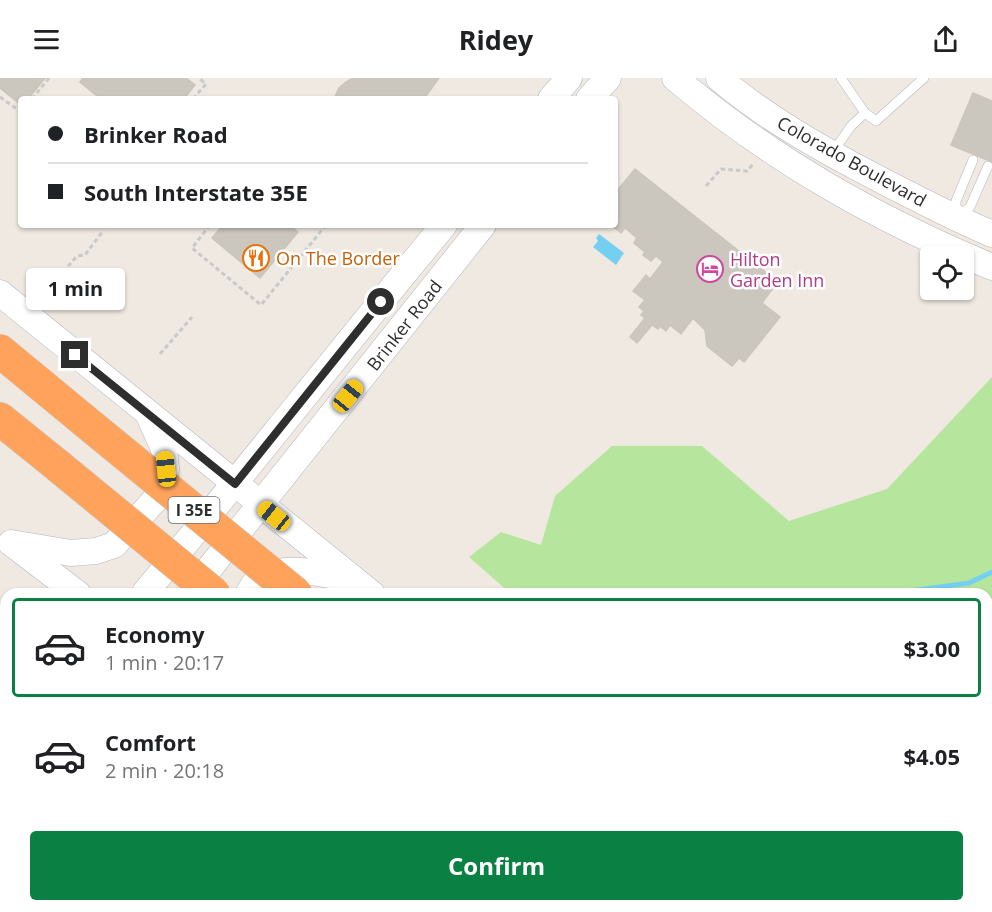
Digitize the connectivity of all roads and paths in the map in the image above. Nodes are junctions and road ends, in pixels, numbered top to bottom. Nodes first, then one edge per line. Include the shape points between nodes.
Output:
1 (50, 78) edge
2 (199, 78) edge
3 (569, 78) edge
4 (608, 78) edge
5 (675, 78) edge
6 (718, 78) edge
7 (842, 78) edge
8 (924, 78) edge
9 (0, 96) edge
10 (35, 96) edge
11 (196, 96) edge
12 (554, 96) edge
13 (592, 96) edge
14 (18, 110) edge
15 (865, 113) junction
16 (831, 154) junction
17 (973, 160) dead end
18 (756, 161) dead end
19 (988, 166) dead end
20 (706, 186) dead end
21 (956, 219) junction
22 (208, 228) edge
23 (324, 228) edge
24 (442, 228) edge
25 (481, 228) edge
26 (103, 231) dead end
27 (992, 234) edge
28 (943, 246) joint
29 (461, 253) junction
30 (974, 259) edge
31 (992, 267) edge
32 (63, 272) dead end
33 (0, 293) edge
34 (192, 317) dead end
35 (0, 351) edge
36 (160, 354) dead end
37 (148, 414) junction
38 (0, 419) edge
39 (235, 484) junction
40 (261, 505) junction
41 (5, 539) edge
42 (363, 586) edge
43 (70, 588) edge
44 (149, 588) edge
45 (194, 588) edge
46 (207, 588) edge
47 (252, 588) edge
48 (289, 588) edge

1 - 10 path
2 - 11 path via 206,84
3 - 12 street
4 - 13 street
5 - 28 street, Colorado Boulevard via 783,161
6 - 16 street, Colorado Boulevard
7 - 15 lane
8 - 15 lane via 876,121
9 - 14 path
15 - 16 lane
16 - 21 street, Colorado Boulevard
17 - 21 lane via 956,201
18 - 20 path via 747,171 722,169
19 - 21 lane via 970,207
21 - 27 street, Colorado Boulevard
21 - 28 street
22 - 23 path via 192,248 261,304
24 - 29 street
24 - 39 street, Brinker Road
25 - 29 street, Brinker Road
26 - 32 path via 85,255 77,256
29 - 40 street, Brinker Road
30 - 31 street, Colorado Boulevard
33 - 37 street
34 - 36 path
35 - 48 highway, I 35E, bridge
37 - 39 street
37 - 41 street via 164,449 163,491 114,545 70,553
38 - 46 highway, I 35E, bridge
39 - 40 street
39 - 44 street, Brinker Road
40 - 42 street
40 - 45 street, Brinker Road
41 - 43 street
42 - 47 street via 295,571 277,572

